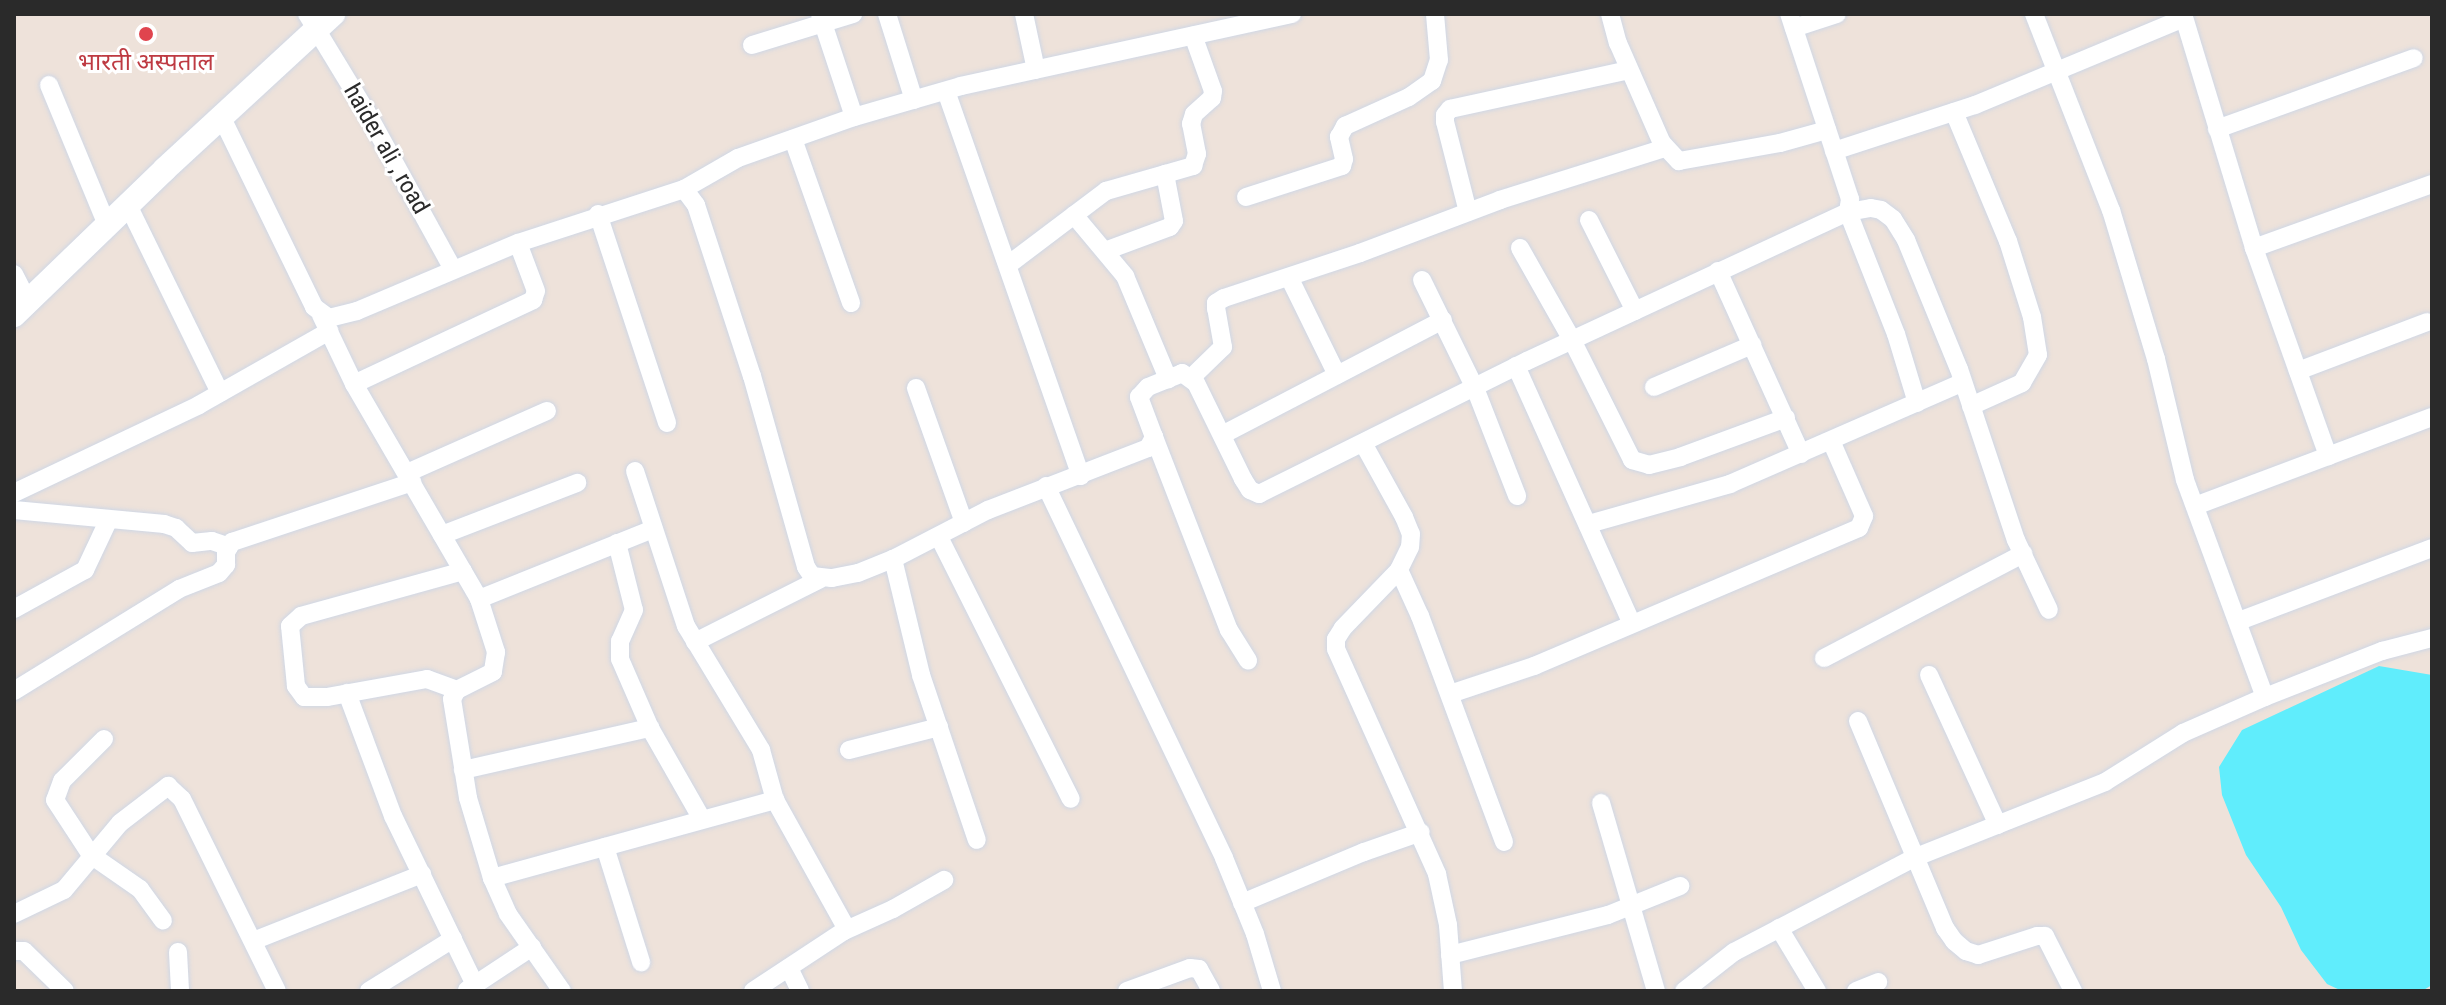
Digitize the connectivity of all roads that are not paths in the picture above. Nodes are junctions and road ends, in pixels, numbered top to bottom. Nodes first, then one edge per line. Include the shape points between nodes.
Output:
1 (853, 14) edge
2 (887, 14) edge
3 (1024, 14) edge
4 (1292, 14) edge
5 (1435, 14) edge
6 (1610, 14) edge
7 (1837, 14) edge
8 (2034, 14) edge
9 (2184, 16) edge
10 (318, 19) edge
11 (821, 19) edge
12 (1792, 21) edge
13 (1193, 35) junction
14 (752, 45) dead end
15 (2414, 58) dead end
16 (1036, 70) junction
17 (1629, 70) junction
18 (2060, 72) junction
19 (49, 85) dead end
20 (946, 91) junction
21 (914, 100) junction
22 (1954, 112) junction
23 (221, 116) junction
24 (854, 117) junction
25 (2217, 129) junction
26 (1827, 130) junction
27 (793, 139) junction
28 (1665, 148) junction
29 (1834, 151) junction
30 (1165, 174) junction
31 (2432, 184) edge
32 (684, 189) junction
33 (1246, 197) dead end
34 (128, 205) junction
35 (1468, 212) junction
36 (1848, 212) junction
37 (598, 214) junction
38 (1074, 215) junction
39 (1589, 220) dead end
40 (107, 225) junction
41 (518, 243) junction
42 (1520, 248) dead end
43 (2254, 248) junction
44 (1105, 251) junction
45 (1008, 265) junction
46 (453, 269) junction
47 (1718, 271) junction
48 (14, 274) edge
49 (1289, 277) junction
50 (1422, 280) dead end
51 (851, 303) dead end
52 (21, 308) edge
53 (1635, 311) junction
54 (1443, 320) junction
55 (2427, 322) dead end
56 (325, 323) junction
57 (1572, 340) junction
58 (1752, 345) junction
59 (1516, 366) junction
60 (2298, 371) junction
61 (1337, 375) junction
62 (1192, 377) junction
63 (1168, 379) junction
64 (1963, 382) junction
65 (354, 384) junction
66 (1654, 387) dead end
67 (916, 388) dead end
68 (1475, 388) junction
69 (220, 393) junction
70 (1917, 403) junction
71 (1971, 406) junction
72 (547, 411) dead end
73 (2432, 417) edge
74 (1786, 418) junction
75 (667, 423) dead end
76 (1222, 435) junction
77 (1154, 437) junction
78 (1831, 441) junction
79 (1363, 443) junction
80 (1801, 454) junction
81 (2328, 456) junction
82 (635, 471) dead end
83 (1081, 476) junction
84 (410, 478) junction
85 (577, 483) dead end
86 (1046, 486) junction
87 (14, 493) edge
88 (1517, 496) dead end
89 (2195, 506) junction
90 (14, 510) edge
91 (109, 519) junction
92 (964, 523) junction
93 (1589, 524) junction
94 (653, 529) junction
95 (442, 535) junction
96 (939, 537) junction
97 (617, 543) junction
98 (229, 547) junction
99 (2432, 548) edge
100 (2023, 554) junction
101 (893, 559) junction
102 (1399, 570) junction
103 (463, 571) junction
104 (820, 579) junction
105 (479, 599) junction
106 (14, 609) edge
107 (2049, 610) dead end
108 (2239, 621) junction
109 (1631, 622) junction
110 (2432, 638) edge
111 (695, 642) junction
112 (1824, 658) dead end
113 (1248, 661) dead end
114 (1929, 675) dead end
115 (457, 690) junction
116 (14, 691) edge
117 (347, 693) junction
118 (1450, 694) junction
119 (2265, 697) junction
120 (1858, 721) dead end
121 (939, 727) junction
122 (650, 728) junction
123 (104, 739) dead end
124 (849, 750) dead end
125 (463, 770) junction
126 (1071, 799) dead end
127 (775, 800) junction
128 (1601, 803) dead end
129 (702, 819) junction
130 (1998, 825) junction
131 (1421, 832) junction
132 (977, 840) dead end
133 (1504, 842) dead end
134 (605, 847) junction
135 (91, 855) junction
136 (1916, 857) junction
137 (422, 874) junction
138 (492, 878) junction
139 (944, 880) dead end
140 (1680, 886) dead end
141 (1242, 903) junction
142 (1633, 906) junction
143 (14, 914) edge
144 (163, 921) dead end
145 (1779, 928) junction
146 (844, 931) junction
147 (453, 939) junction
148 (253, 941) junction
149 (532, 947) junction
150 (14, 951) edge
151 (178, 952) dead end
152 (1450, 955) junction
153 (641, 962) dead end
154 (789, 968) junction
155 (1878, 982) dead end
156 (470, 988) edge
157 (65, 991) edge
158 (180, 991) edge
159 (277, 991) edge
160 (369, 991) edge
161 (562, 991) edge
162 (753, 991) edge
163 (800, 991) edge
164 (1127, 991) edge
165 (1211, 991) edge
166 (1272, 991) edge
167 (1453, 991) edge
168 (1656, 991) edge
169 (1684, 991) edge
170 (1817, 991) edge
171 (1856, 991) edge
172 (2073, 991) edge

1 - 11 street
2 - 21 street
3 - 16 street
4 - 13 street
5 - 33 street via 1439,60 1424,89 1345,126 1339,137 1342,166
6 - 17 street
7 - 12 street
8 - 18 street
9 - 18 street
9 - 25 street
10 - 23 main road
10 - 46 street, haider ali , road
11 - 14 street
11 - 24 street
12 - 26 street
13 - 16 street
13 - 30 street via 1212,98 1191,124 1196,161
15 - 25 street
16 - 20 street
17 - 28 street
17 - 35 street via 1450,109 1445,122
18 - 22 street
18 - 89 street via 2111,210
19 - 40 street
20 - 21 street
20 - 45 street
21 - 24 street
22 - 29 street
22 - 71 street via 2008,241 2038,355 2022,383
23 - 34 main road
23 - 56 street
24 - 27 street
25 - 43 street
26 - 28 street via 1679,161
26 - 29 street
27 - 32 street via 738,158
27 - 51 street
28 - 35 street
29 - 36 street via 1850,199
30 - 38 street via 1106,191
30 - 44 street via 1174,221 1170,227
31 - 43 street
32 - 37 street
32 - 104 street via 696,205 752,376 806,567
34 - 40 main road
34 - 69 street
35 - 49 street
36 - 47 street
36 - 64 street via 1871,208 1893,219
36 - 70 street
37 - 41 street
37 - 75 street
38 - 44 street
38 - 45 street
39 - 53 street
40 - 52 main road
41 - 46 street
41 - 65 street via 536,291 533,300
42 - 57 street
43 - 60 street
44 - 63 street via 1125,276
45 - 83 street
46 - 56 street
47 - 53 street
47 - 58 street
48 - 52 street
49 - 61 street
49 - 62 street via 1216,303 1223,347
50 - 54 street
53 - 57 street
54 - 61 street
54 - 68 street
55 - 60 street
56 - 65 street
56 - 69 street
57 - 59 street
57 - 74 street via 1627,454 1642,465 1680,457
58 - 66 street
58 - 74 street
59 - 68 street
59 - 93 street
60 - 81 street
61 - 76 street
62 - 63 street via 1182,373
62 - 76 street
63 - 77 street via 1139,397
64 - 70 street
64 - 71 street
65 - 84 street
67 - 92 street
68 - 79 street
68 - 88 street
69 - 87 street
70 - 78 street
71 - 100 street
72 - 84 street
73 - 81 street
74 - 80 street
76 - 79 street via 1250,490 1259,494
77 - 83 street via 1148,448
77 - 113 street via 1229,630
78 - 80 street
78 - 109 street via 1864,516 1859,528
79 - 102 street via 1411,534
80 - 93 street via 1730,484
81 - 89 street
82 - 94 street
83 - 86 street
84 - 95 street
84 - 98 street via 257,531
85 - 95 street
86 - 92 street
86 - 141 street
89 - 108 street
90 - 91 street
91 - 98 street via 164,524 188,541
91 - 106 street via 85,570
92 - 96 street
93 - 109 street
94 - 97 street
94 - 111 street
95 - 103 street
96 - 101 street
96 - 126 street
97 - 105 street
97 - 122 street via 634,610 620,641 620,659
98 - 116 street via 219,573 179,589
99 - 108 street
100 - 107 street
100 - 112 street
101 - 104 street via 858,573
101 - 121 street
102 - 118 street
102 - 131 street via 1343,628 1336,649
103 - 105 street
103 - 117 street via 293,619 290,636 298,693 314,698
104 - 111 street
105 - 115 street via 496,652 493,672
108 - 119 street
109 - 118 street via 1534,666
110 - 119 street via 2382,651
111 - 127 street via 761,750
114 - 130 street
115 - 117 street via 427,679
115 - 125 street via 452,713
117 - 137 street via 393,816
118 - 133 street
119 - 130 street via 2183,733 2105,782
120 - 136 street
121 - 124 street
121 - 132 street
122 - 125 street
122 - 129 street
123 - 135 street via 56,791 57,807
125 - 138 street
127 - 129 street
127 - 146 street
128 - 142 street
129 - 134 street
130 - 136 street
131 - 141 street
131 - 152 street via 1437,874
134 - 138 street
134 - 153 street
135 - 143 street via 64,890
135 - 144 street via 140,889
135 - 148 street via 160,790 174,789
136 - 145 street
136 - 172 street via 1954,941 1978,955 2045,936
137 - 147 street
137 - 148 street
138 - 149 street via 508,914
139 - 146 street
140 - 142 street
141 - 166 street
142 - 152 street
142 - 168 street
145 - 169 street via 1734,952
145 - 170 street
146 - 154 street
147 - 156 street
147 - 160 street
148 - 159 street
149 - 156 street
149 - 161 street
150 - 157 street via 24,951
151 - 158 street
152 - 167 street
154 - 162 street
154 - 163 street
155 - 171 street
164 - 165 street via 1190,968 1199,969

